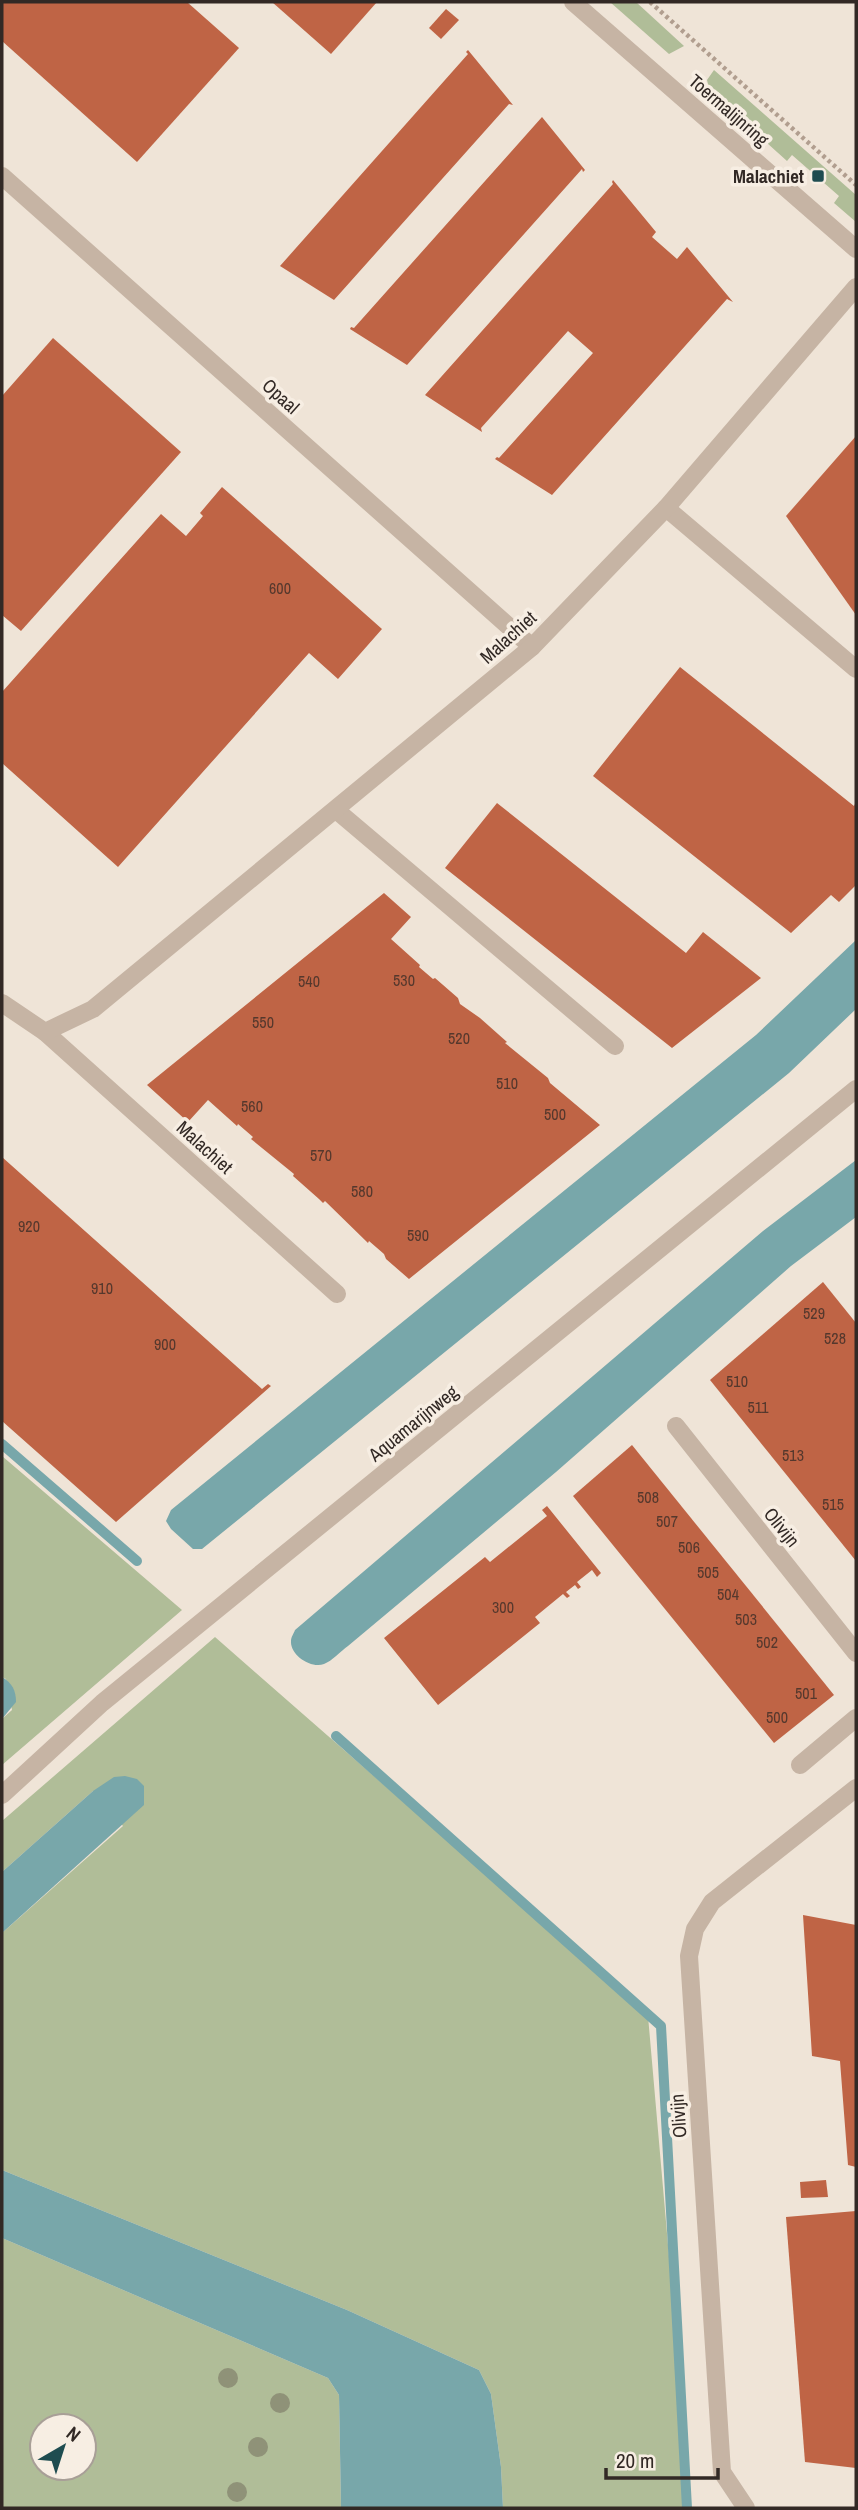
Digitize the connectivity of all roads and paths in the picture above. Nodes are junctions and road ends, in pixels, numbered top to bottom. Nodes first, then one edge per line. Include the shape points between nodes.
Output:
1 (573, 2) edge
2 (650, 2) edge
3 (2, 176) edge
4 (856, 185) edge
5 (856, 249) edge
6 (856, 287) edge
7 (666, 508) junction
8 (532, 647) junction
9 (856, 669) edge
10 (336, 810) junction
11 (2, 1003) edge
12 (46, 1032) junction
13 (615, 1046) dead end
14 (856, 1089) edge
15 (337, 1294) dead end
16 (676, 1426) dead end
17 (856, 1653) edge
18 (856, 1718) edge
19 (800, 1765) dead end
20 (856, 1788) edge
21 (2, 1795) edge
22 (747, 2508) edge

1 - 5 street, Toermalijnring
2 - 4 path, Toermalijnring
3 - 8 street, Opaal
6 - 7 street, Malachiet
7 - 8 street, Malachiet
7 - 9 street
8 - 10 street, Malachiet
10 - 12 street, Malachiet via 93,1009
10 - 13 street
11 - 12 street, Malachiet
12 - 15 street, Malachiet
14 - 21 street, Aquamarijnweg via 102,1703
16 - 17 street, Olivijn
18 - 19 street
20 - 22 street, Olivijn via 712,1902 695,1929 690,1956 722,2472

